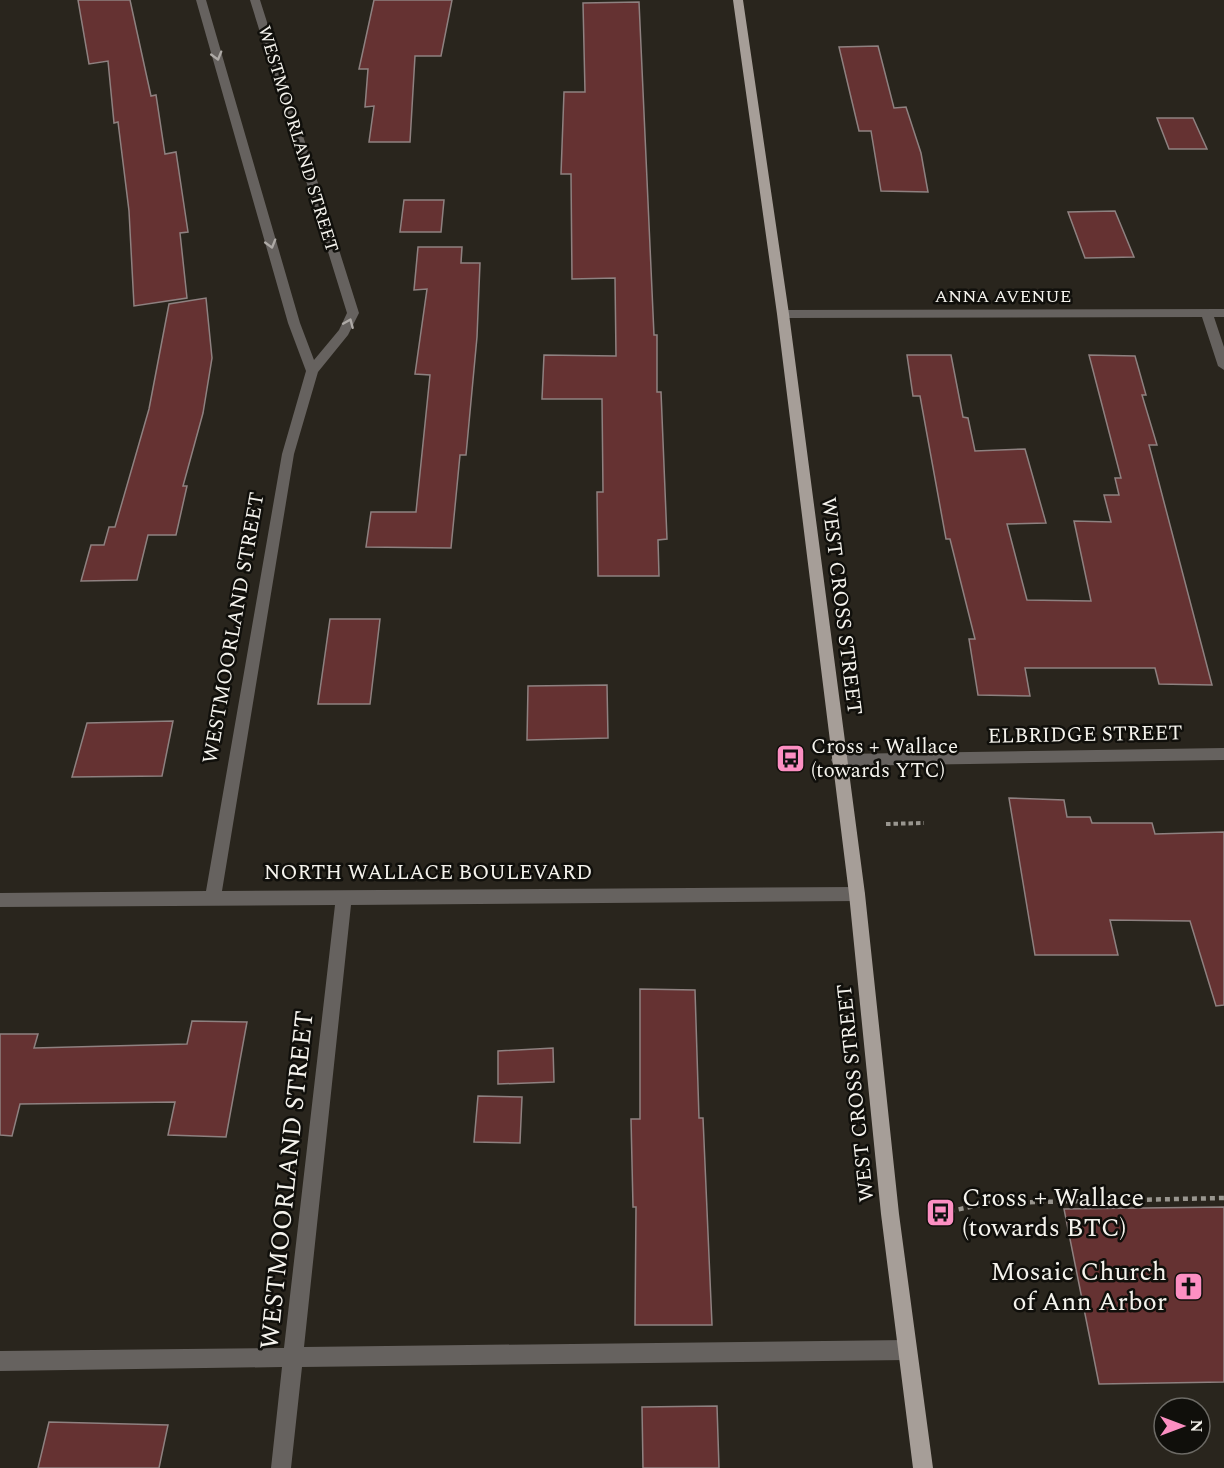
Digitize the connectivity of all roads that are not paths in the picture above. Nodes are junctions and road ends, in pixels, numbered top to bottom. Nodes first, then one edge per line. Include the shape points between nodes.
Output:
1 (201, 0) edge
2 (255, 0) edge
3 (738, 0) edge
4 (1207, 313) junction
5 (1224, 313) edge
6 (783, 314) junction
7 (1224, 366) edge
8 (312, 371) junction
9 (1224, 754) edge
10 (839, 760) junction
11 (857, 894) junction
12 (213, 896) junction
13 (344, 897) junction
14 (0, 900) edge
15 (907, 1350) junction
16 (293, 1359) junction
17 (0, 1361) edge
18 (281, 1468) edge
19 (923, 1468) edge

1 -> 8 street via 294,323
8 -> 2 street, WESTMOORLAND STREET via 344,332 353,313
3 - 6 main road, WEST CROSS STREET
4 - 5 street, ANNA AVENUE
4 - 6 street, ANNA AVENUE
4 - 7 street
6 - 10 main road, WEST CROSS STREET
8 - 12 street, WESTMOORLAND STREET via 288,454
9 - 10 street, ELBRIDGE STREET
10 - 11 main road, WEST CROSS STREET
11 - 13 street, NORTH WALLACE BOULEVARD
11 - 15 main road, WEST CROSS STREET
12 - 13 street, NORTH WALLACE BOULEVARD
12 - 14 street, NORTH WALLACE BOULEVARD
13 - 16 street, WESTMOORLAND STREET
15 - 16 street
15 - 19 main road, WEST CROSS STREET
16 - 17 street
16 - 18 street, WESTMOORLAND STREET

